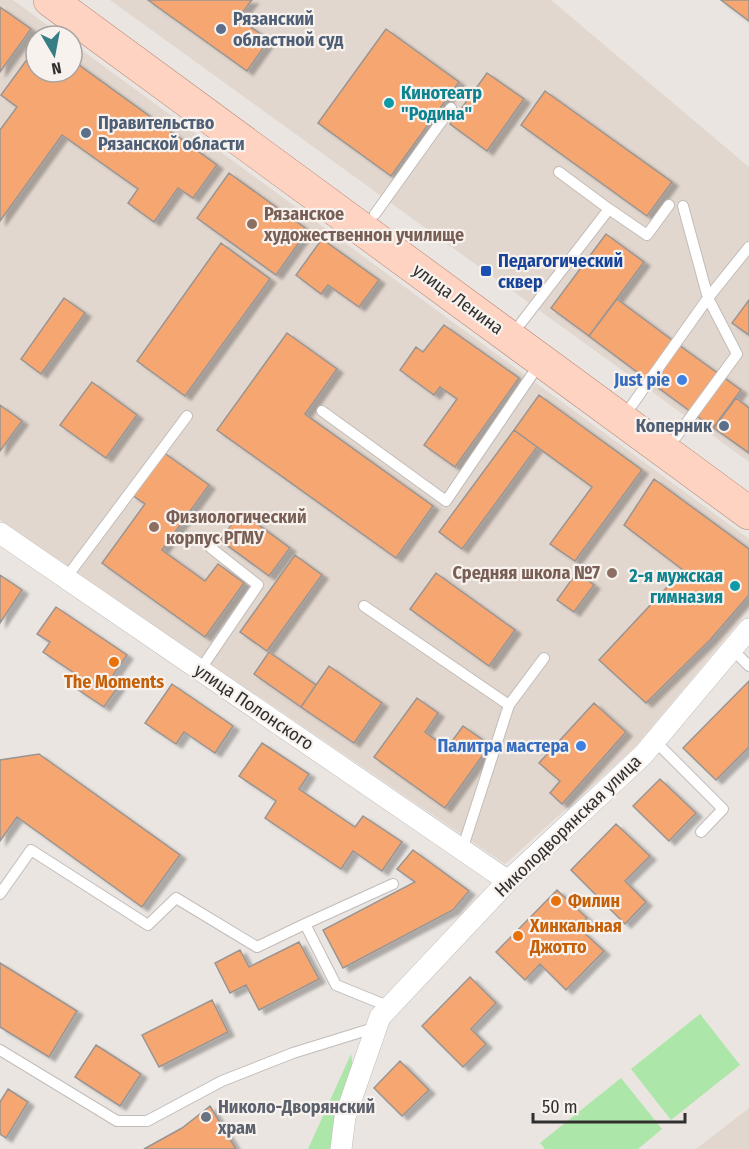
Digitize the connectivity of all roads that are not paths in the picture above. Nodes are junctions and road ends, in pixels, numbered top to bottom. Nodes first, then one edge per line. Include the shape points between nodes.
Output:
1 (51, 0) edge
2 (80, 0) edge
3 (451, 108) dead end
4 (559, 172) dead end
5 (669, 205) dead end
6 (683, 206) dead end
7 (609, 208) junction
8 (375, 214) junction
9 (749, 247) edge
10 (708, 297) junction
11 (521, 323) junction
12 (542, 361) junction
13 (632, 405) junction
14 (322, 411) dead end
15 (187, 416) dead end
16 (676, 437) junction
17 (749, 492) edge
18 (749, 513) edge
19 (0, 533) edge
20 (211, 549) dead end
21 (66, 578) junction
22 (364, 606) dead end
23 (749, 629) edge
24 (732, 649) junction
25 (544, 658) dead end
26 (749, 666) edge
27 (200, 670) junction
28 (509, 705) junction
29 (655, 741) junction
30 (701, 832) dead end
31 (462, 850) junction
32 (508, 881) junction
33 (393, 884) dead end
34 (0, 894) edge
35 (305, 924) junction
36 (382, 1017) junction
37 (0, 1050) edge
38 (341, 1149) edge

1 - 12 main road, улица Ленина
2 - 8 main road, улица Ленина
3 - 8 lane
4 - 7 lane
5 - 7 lane via 647,235
6 - 10 lane
7 - 11 lane
8 - 11 main road, улица Ленина
9 - 10 lane
10 - 13 lane
10 - 16 lane via 737,354
11 - 13 main road, улица Ленина
12 - 14 lane via 446,501
12 - 18 main road, улица Ленина
13 - 16 main road, улица Ленина
15 - 21 lane
16 - 17 main road, улица Ленина
19 - 21 street, улица Полонского
20 - 27 lane via 258,585
21 - 27 street, улица Полонского
22 - 28 lane
23 - 24 street, Николодворянская улица
24 - 26 lane
24 - 29 street, Николодворянская улица
25 - 28 lane
27 - 31 street, улица Полонского
28 - 31 lane
29 - 30 lane via 723,809
29 - 32 street, Николодворянская улица
31 - 32 street, улица Полонского
32 - 36 street, Николодворянская улица
33 - 35 lane
34 - 35 lane via 31,850 148,925 176,898 257,947
35 - 36 lane via 336,985
36 - 37 lane via 222,1081 147,1121 117,1121
36 - 38 street via 345,1117

